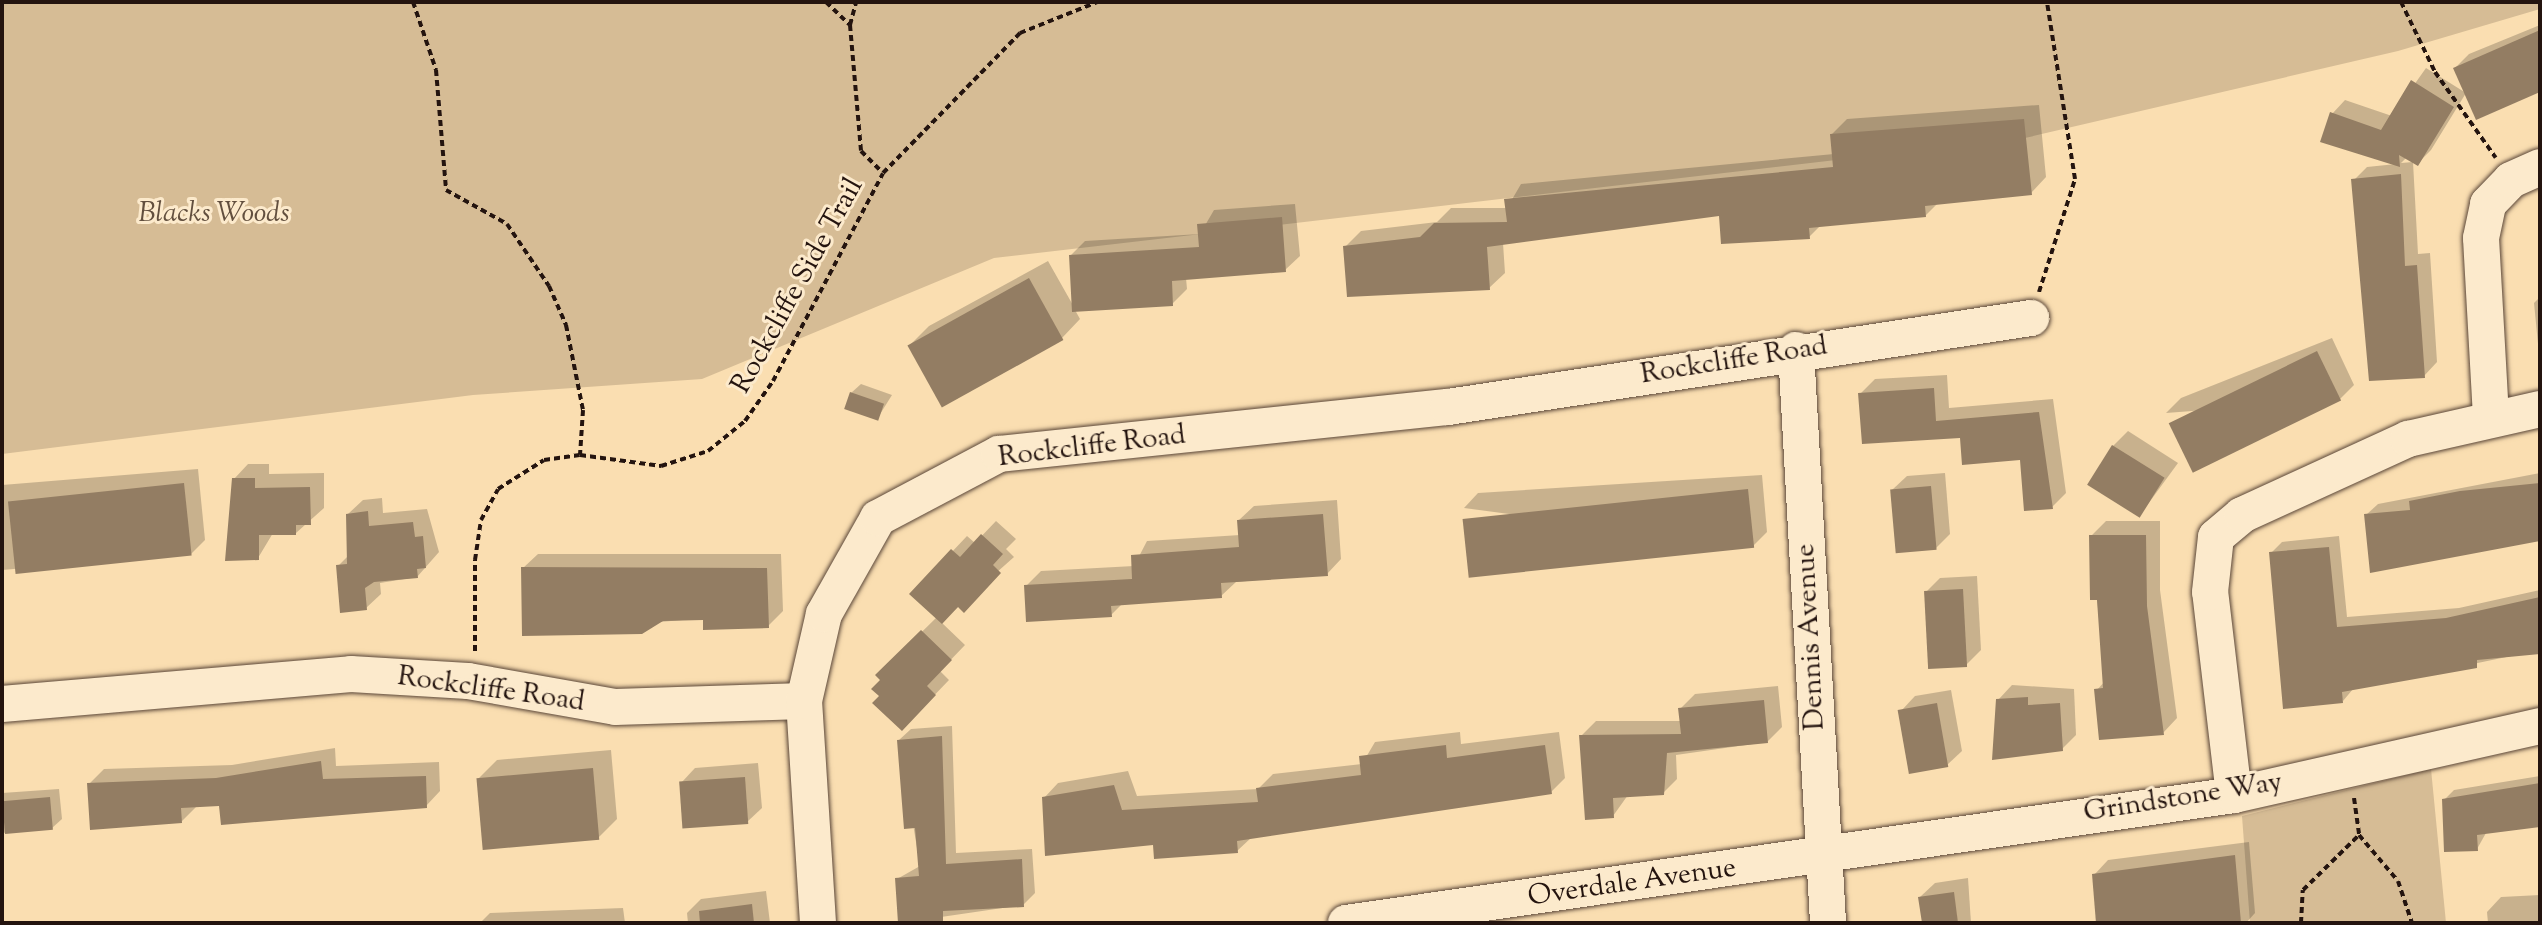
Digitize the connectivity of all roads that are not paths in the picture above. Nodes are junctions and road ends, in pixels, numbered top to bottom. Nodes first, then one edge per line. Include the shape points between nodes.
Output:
1 (2525, 173) edge
2 (2031, 318) road end
3 (1796, 350) junction
4 (2540, 409) edge
5 (2491, 417) junction
6 (804, 701) junction
7 (2, 704) edge
8 (2540, 726) edge
9 (2234, 795) junction
10 (1822, 857) junction
11 (818, 923) edge
12 (1346, 923) edge
13 (1828, 923) edge

1 - 5 street via 2488,204 2481,238
2 - 3 street, Rockcliffe Road
3 - 6 street, Rockcliffe Road via 1448,407 999,454 878,518 824,614
3 - 10 street, Dennis Avenue
4 - 5 street
5 - 9 street via 2408,439 2242,515 2216,537 2210,592
6 - 7 street, Rockcliffe Road via 615,707 468,681 351,674
6 - 11 street
8 - 9 street, Grindstone Way
9 - 10 street, Grindstone Way
10 - 12 street, Overdale Avenue
10 - 13 street, Dennis Avenue

